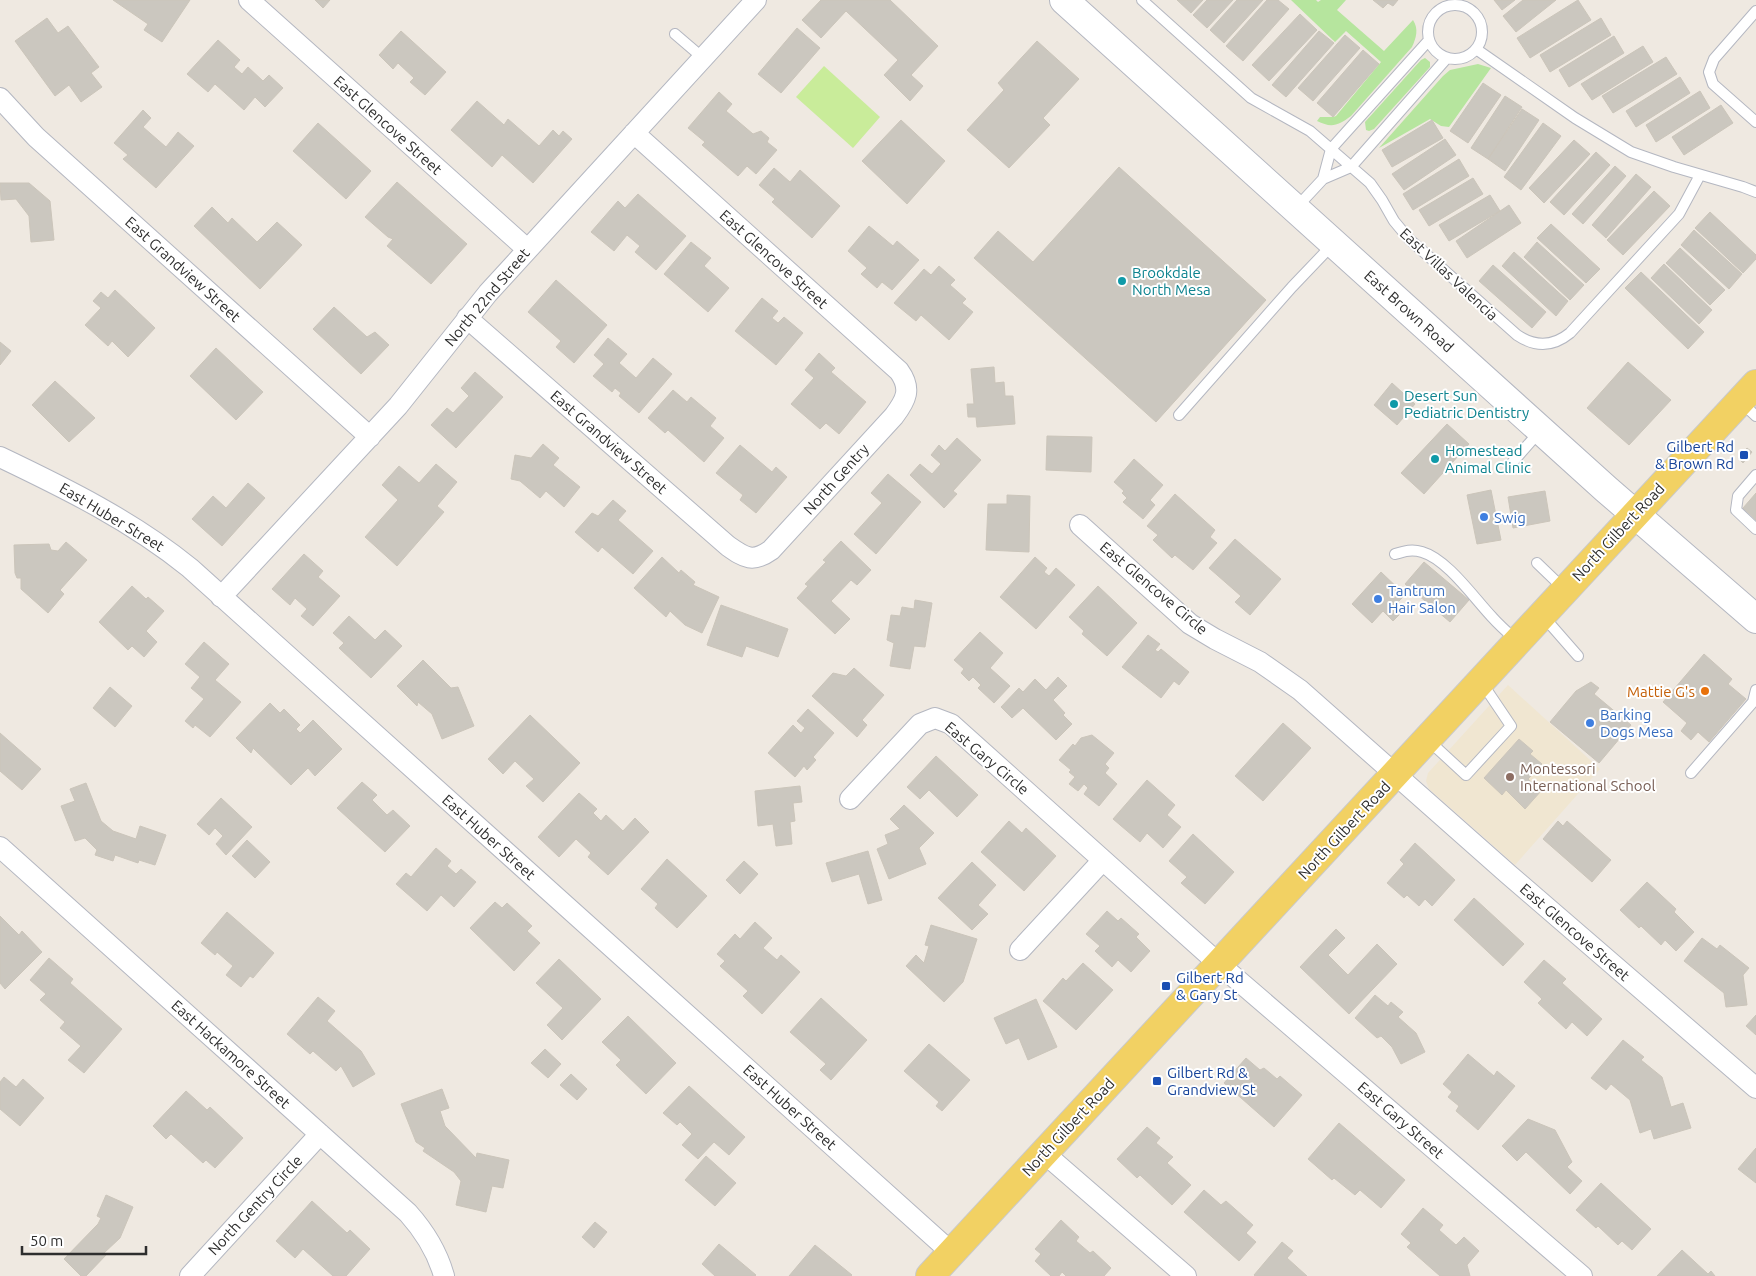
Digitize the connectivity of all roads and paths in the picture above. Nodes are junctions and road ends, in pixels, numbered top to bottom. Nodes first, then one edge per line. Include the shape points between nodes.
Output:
1 (249, 0) edge
2 (756, 0) edge
3 (1064, 0) edge
4 (1142, 0) edge
5 (1443, 3) edge
6 (1756, 11) edge
7 (675, 34) dead end
8 (1429, 40) junction
9 (1476, 49) junction
10 (703, 58) junction
11 (1447, 58) junction
12 (0, 98) edge
13 (1756, 122) edge
14 (634, 133) junction
15 (1331, 149) junction
16 (1352, 167) junction
17 (1700, 176) junction
18 (1323, 178) junction
19 (1756, 192) edge
20 (1296, 209) junction
21 (1334, 243) junction
22 (527, 249) junction
23 (467, 318) junction
24 (907, 389) joint
25 (1751, 400) edge
26 (1180, 415) dead end
27 (1541, 430) junction
28 (370, 437) junction
29 (0, 457) edge
30 (1511, 464) dead end
31 (1756, 475) edge
32 (1635, 514) junction
33 (1080, 525) dead end
34 (1756, 529) edge
35 (1395, 554) dead end
36 (754, 559) joint
37 (1537, 563) dead end
38 (1565, 590) junction
39 (221, 597) junction
40 (1542, 615) junction
41 (1756, 619) edge
42 (1517, 642) junction
43 (1578, 656) dead end
44 (1481, 681) junction
45 (1756, 690) edge
46 (1427, 739) junction
47 (1691, 773) dead end
48 (1396, 775) junction
49 (850, 799) dead end
50 (0, 847) edge
51 (1103, 860) junction
52 (1020, 950) dead end
53 (1219, 964) junction
54 (1756, 1088) edge
55 (320, 1134) junction
56 (1044, 1153) junction
57 (952, 1253) junction
58 (190, 1276) edge
59 (444, 1276) edge
60 (930, 1276) edge
61 (1186, 1276) edge
62 (1582, 1276) edge

1 - 22 street, East Glencove Street
2 - 10 street, North 22nd Street
3 - 20 main road, East Brown Road
4 - 15 lane, East Villas Valencia via 1251,98 1310,130
5 - 8 lane via 1430,18 1427,27
5 - 9 lane via 1467,7 1479,18 1482,34
6 - 13 lane via 1714,59 1709,72 1713,84
7 - 10 lane
8 - 11 lane via 1436,52
8 - 15 lane
9 - 11 lane via 1461,59
9 - 17 lane via 1631,152
10 - 14 street, North 22nd Street
11 - 16 lane
12 - 28 street, East Grandview Street via 36,137
14 - 22 street, North 22nd Street
14 - 24 street, East Glencove Street via 891,364 905,380
15 - 16 lane, East Villas Valencia
15 - 18 lane
16 - 17 lane, East Villas Valencia via 1377,192 1408,239 1517,335 1540,345 1558,342 1570,333 1679,214
16 - 18 lane
17 - 19 lane
18 - 20 lane
20 - 21 main road, East Brown Road
21 - 26 lane
21 - 27 main road, East Brown Road
22 - 23 street, North 22nd Street
23 - 28 street, North 22nd Street via 414,388
23 - 36 street, East Grandview Street via 728,546
24 - 36 street, North Gentry via 894,416 778,543
25 - 32 main road, North Gilbert Road
27 - 30 lane
27 - 32 main road, East Brown Road
28 - 39 street, North 22nd Street
29 - 39 street, East Huber Street via 71,491 140,531 176,557
31 - 34 lane via 1738,496 1736,510
32 - 38 main road, North Gilbert Road
32 - 41 main road, East Brown Road
33 - 48 street, East Glencove Circle via 1190,624 1288,681
35 - 42 lane via 1408,550 1432,557 1468,588
37 - 38 lane
38 - 40 main road, North Gilbert Road
39 - 57 street, East Huber Street
40 - 42 main road, North Gilbert Road
40 - 43 lane
42 - 44 main road, North Gilbert Road
44 - 46 main road, North Gilbert Road
44 - 46 lane via 1511,726 1466,775
45 - 47 lane via 1752,702
46 - 48 main road, North Gilbert Road
48 - 53 main road, North Gilbert Road
48 - 54 street, East Glencove Street
49 - 51 street, East Gary Circle via 920,724 935,718 944,720
50 - 55 street, East Hackamore Street
51 - 52 street
51 - 53 street, East Gary Circle
53 - 56 main road, North Gilbert Road
53 - 62 street, East Gary Street
55 - 58 street, North Gentry Circle
55 - 59 street, East Hackamore Street via 419,1226 430,1241
56 - 57 main road, North Gilbert Road
56 - 61 street
57 - 60 main road, North Gilbert Road

